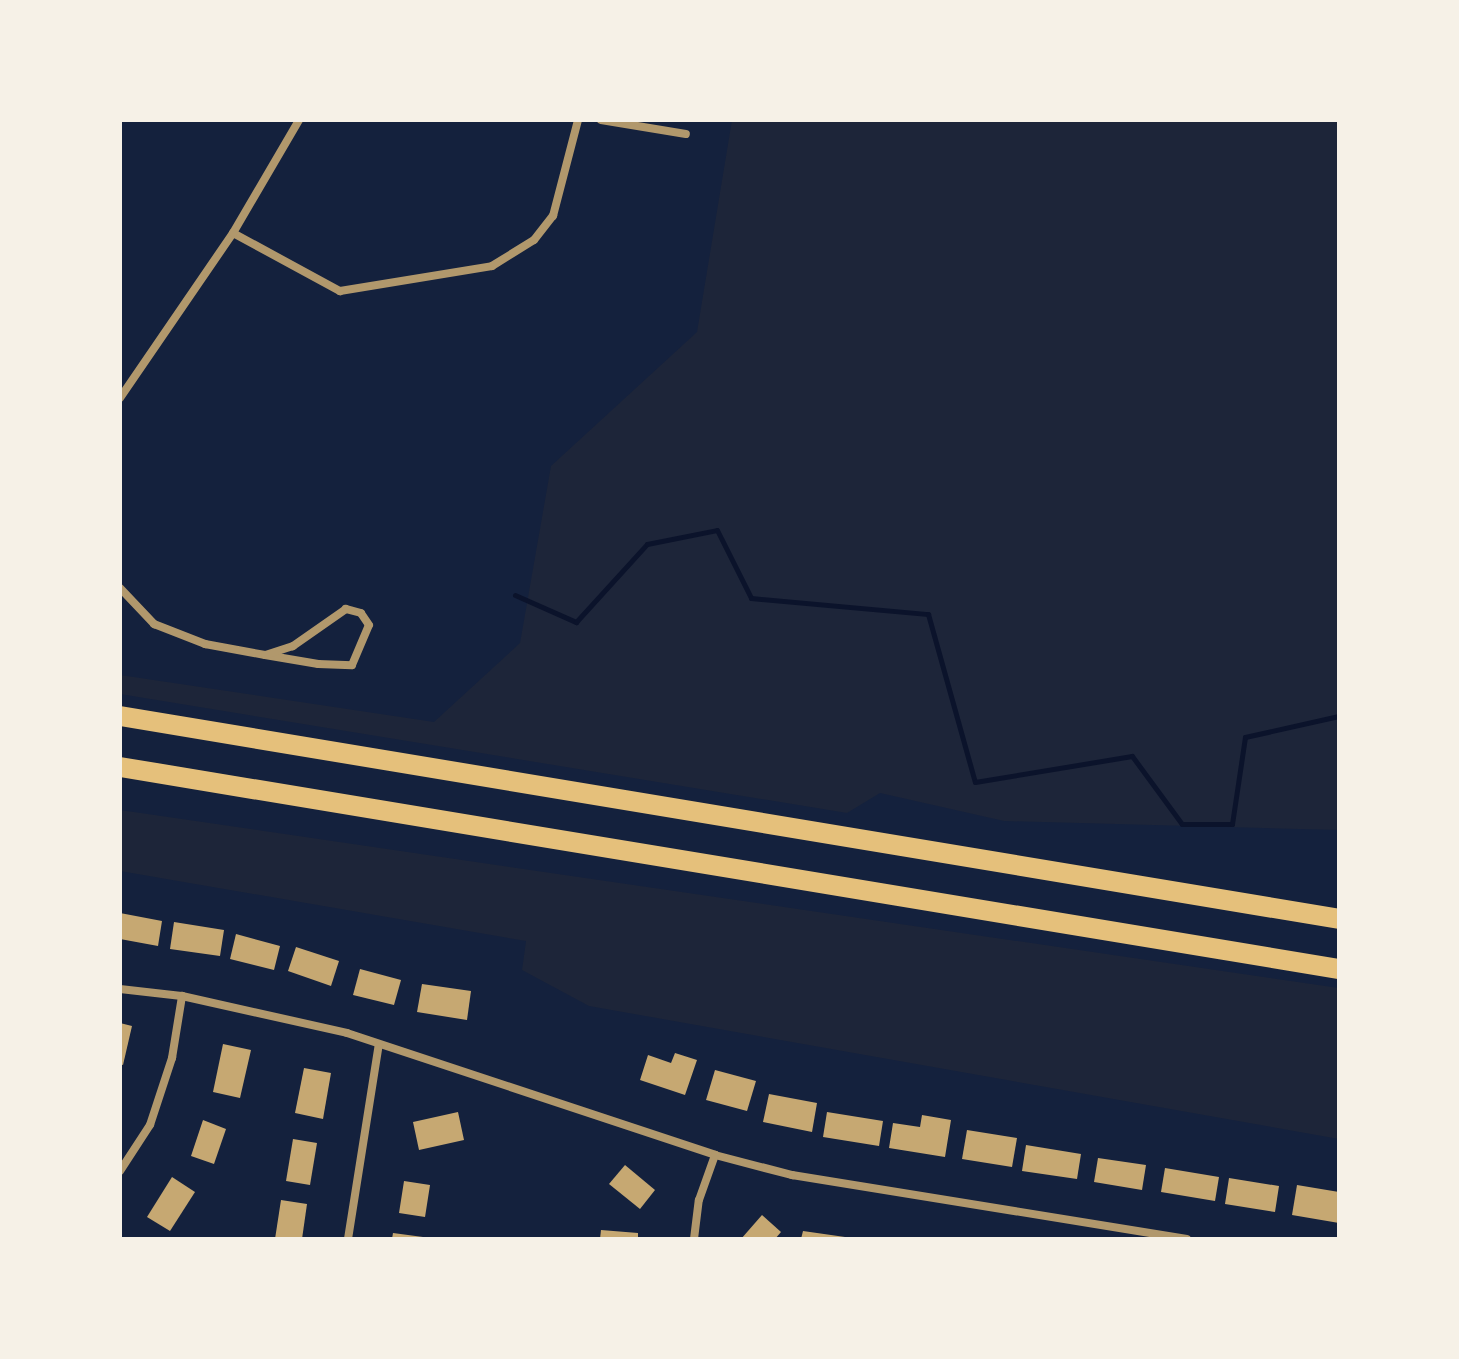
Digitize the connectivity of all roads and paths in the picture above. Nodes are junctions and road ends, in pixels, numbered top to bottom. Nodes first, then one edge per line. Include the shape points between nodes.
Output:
1 (299, 120) edge
2 (578, 120) edge
3 (601, 120) edge
4 (686, 134) dead end
5 (233, 233) junction
6 (120, 398) edge
7 (120, 588) edge
8 (265, 655) junction
9 (120, 716) edge
10 (120, 767) edge
11 (1339, 919) edge
12 (1339, 969) edge
13 (120, 989) edge
14 (182, 996) junction
15 (379, 1044) junction
16 (715, 1155) junction
17 (120, 1171) edge
18 (348, 1239) edge
19 (694, 1239) edge
20 (1187, 1239) edge

1 - 5 street
2 - 5 street via 553,216 534,240 492,266 340,291
3 - 4 street
5 - 6 street
7 - 8 street via 154,624 205,644
8 - 8 street via 352,665 369,625 361,613 346,609 293,646
9 - 11 highway
10 - 12 highway
13 - 14 street
14 - 15 street
14 - 17 street via 172,1058 150,1125
15 - 16 street
15 - 18 street
16 - 19 street via 699,1200
16 - 20 street via 870,1190 972,1201

